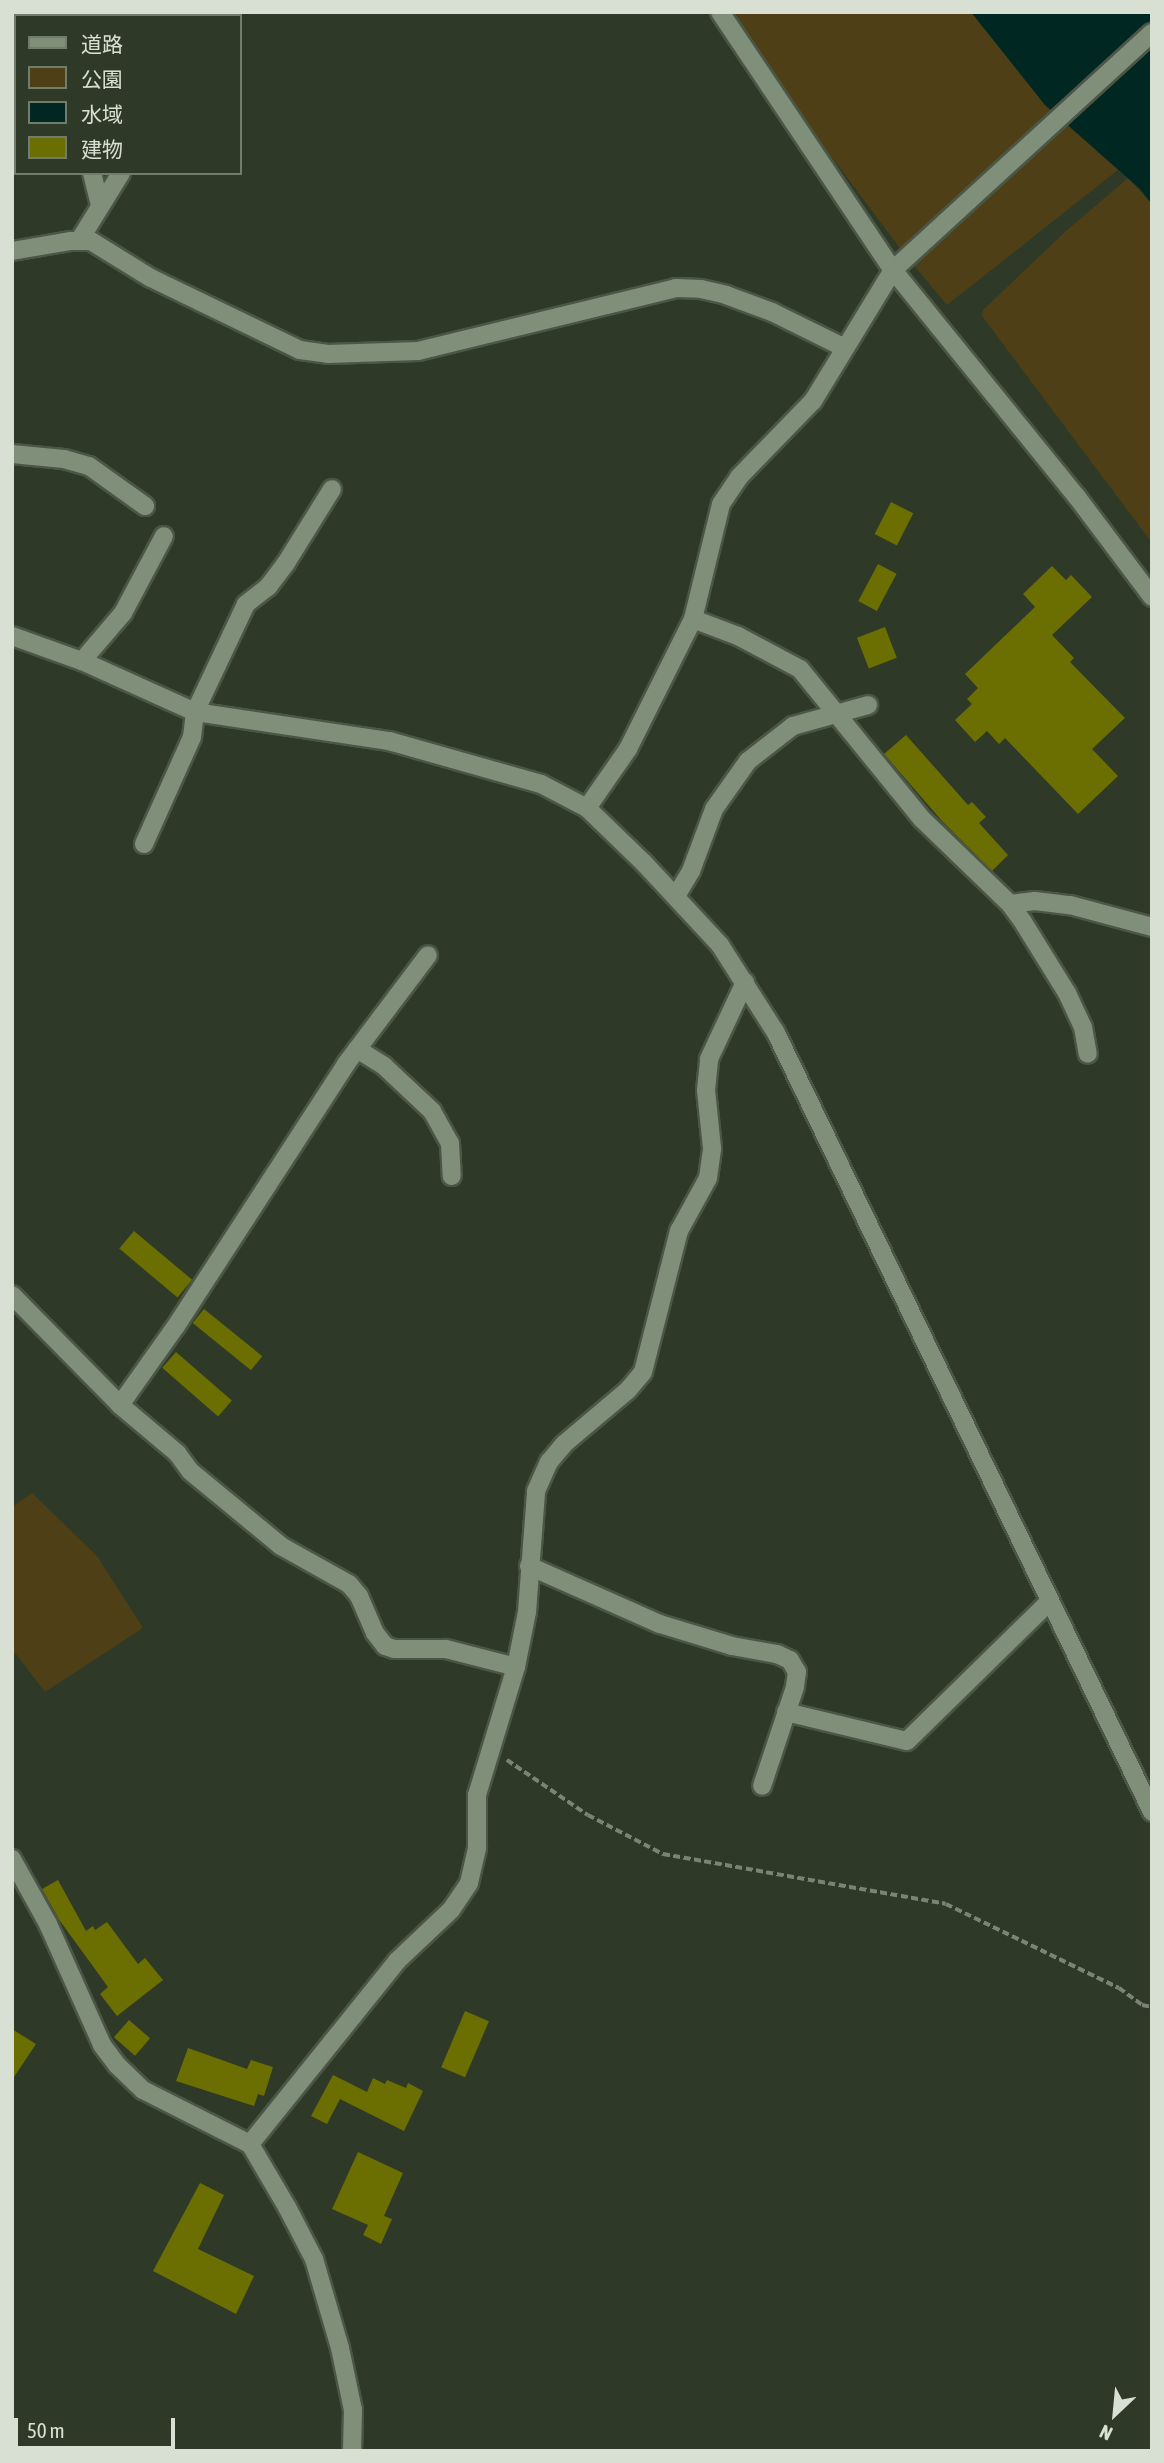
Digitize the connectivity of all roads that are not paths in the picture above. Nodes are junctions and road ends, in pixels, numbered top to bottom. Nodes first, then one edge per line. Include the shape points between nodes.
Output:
1 (720, 12) edge
2 (1152, 33) edge
3 (92, 175) edge
4 (120, 175) edge
5 (100, 206) junction
6 (79, 241) junction
7 (12, 251) edge
8 (899, 266) junction
9 (845, 348) junction
10 (12, 454) edge
11 (332, 489) dead end
12 (145, 506) dead end
13 (164, 536) dead end
14 (1152, 597) edge
15 (693, 619) junction
16 (12, 636) edge
17 (82, 661) junction
18 (868, 705) dead end
19 (195, 712) junction
20 (835, 713) junction
21 (587, 808) junction
22 (144, 844) dead end
23 (676, 897) junction
24 (1010, 904) junction
25 (1152, 928) edge
26 (428, 955) dead end
27 (745, 982) junction
28 (357, 1049) junction
29 (1088, 1054) dead end
30 (452, 1176) dead end
31 (12, 1295) edge
32 (120, 1405) junction
33 (529, 1566) junction
34 (1050, 1601) junction
35 (516, 1667) junction
36 (786, 1712) junction
37 (762, 1786) dead end
38 (1152, 1812) edge
39 (12, 1858) edge
40 (250, 2144) junction
41 (352, 2451) edge

1 - 8 street
2 - 8 street
3 - 5 street
4 - 5 street
5 - 6 street
6 - 7 street
6 - 9 street via 91,241 151,278 300,350 328,354 418,351 676,288 737,299
8 - 9 street
8 - 14 street
9 - 15 street via 813,401 739,477 721,504
10 - 12 street via 89,466
11 - 19 street via 280,571 246,604
13 - 17 street via 123,613
15 - 20 street via 785,659 800,669
15 - 21 street via 628,748
16 - 17 street
17 - 19 street
18 - 20 street
19 - 21 street via 390,741 541,785
19 - 22 street via 192,737
20 - 23 street via 793,726 748,761 714,809 691,872
20 - 24 street via 922,820
21 - 23 street
23 - 27 street via 720,945
24 - 25 street via 1070,905
24 - 29 street via 1068,993 1083,1027
26 - 28 street
27 - 33 street via 709,1059 706,1090 712,1148 708,1178 679,1231 643,1372 549,1462 536,1490
27 - 34 street via 776,1033
28 - 30 street via 400,1079 432,1111 450,1143
28 - 32 street
31 - 32 street
32 - 35 street via 177,1453 190,1471 281,1546 349,1584 385,1646 394,1650 446,1649
33 - 35 street via 527,1612
33 - 36 street via 660,1624 790,1660 797,1672
34 - 36 street via 907,1741
34 - 38 street
35 - 40 street via 477,1795 477,1848 469,1883 451,1910 397,1961
36 - 37 street
39 - 40 street via 48,1924 102,2045 117,2065 143,2090
40 - 41 street via 314,2259 353,2410

